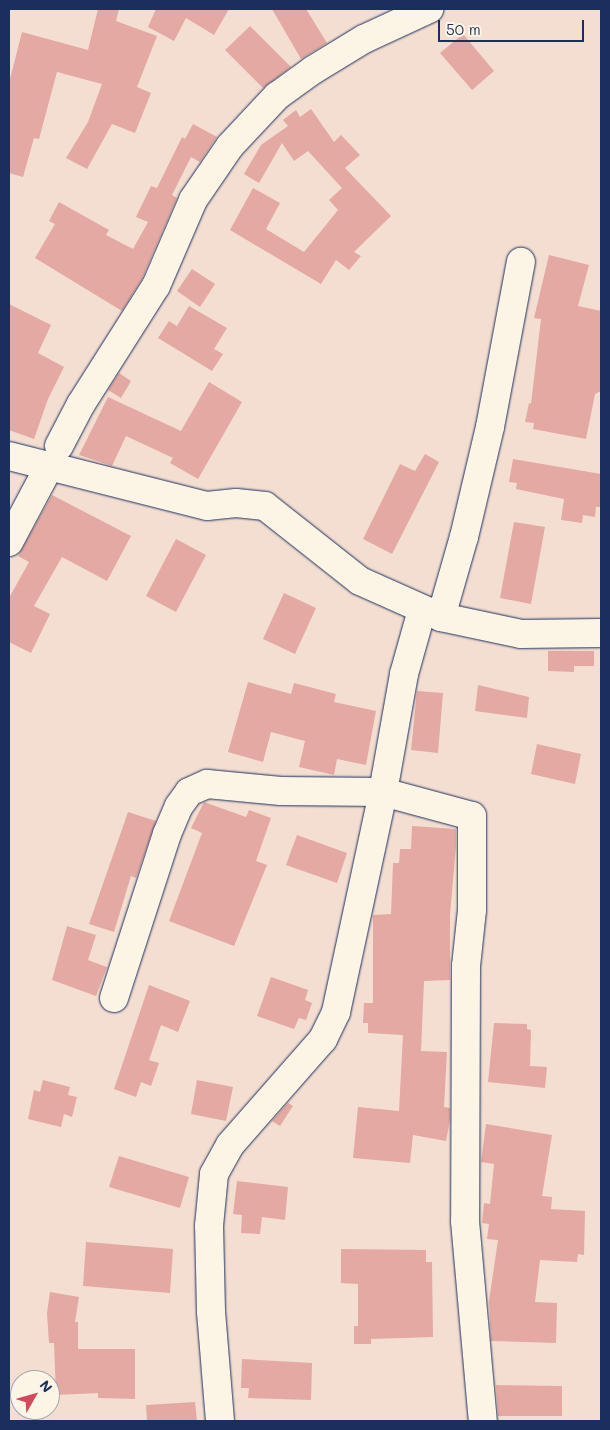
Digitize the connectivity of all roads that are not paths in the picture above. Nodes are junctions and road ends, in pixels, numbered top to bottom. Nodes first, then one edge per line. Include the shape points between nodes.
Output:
1 (429, 9) edge
2 (520, 262) dead end
3 (9, 456) edge
4 (54, 456) junction
5 (9, 542) edge
6 (432, 613) junction
7 (601, 634) edge
8 (384, 792) junction
9 (114, 998) dead end
10 (220, 1421) edge
11 (483, 1421) edge

1 - 4 street via 364,39 313,70 277,96 230,146 193,200 156,286 80,404
2 - 6 street via 490,427 464,537
3 - 4 street
4 - 5 street
4 - 6 street via 207,506 236,503 265,506 360,581
6 - 7 street via 521,634
6 - 8 street via 404,674
8 - 9 street via 281,791 207,784 189,792 167,834
8 - 10 street via 336,1012 323,1038 230,1145 214,1174 209,1226 211,1312
8 - 11 street via 472,816 472,910 465,1011 465,1221

